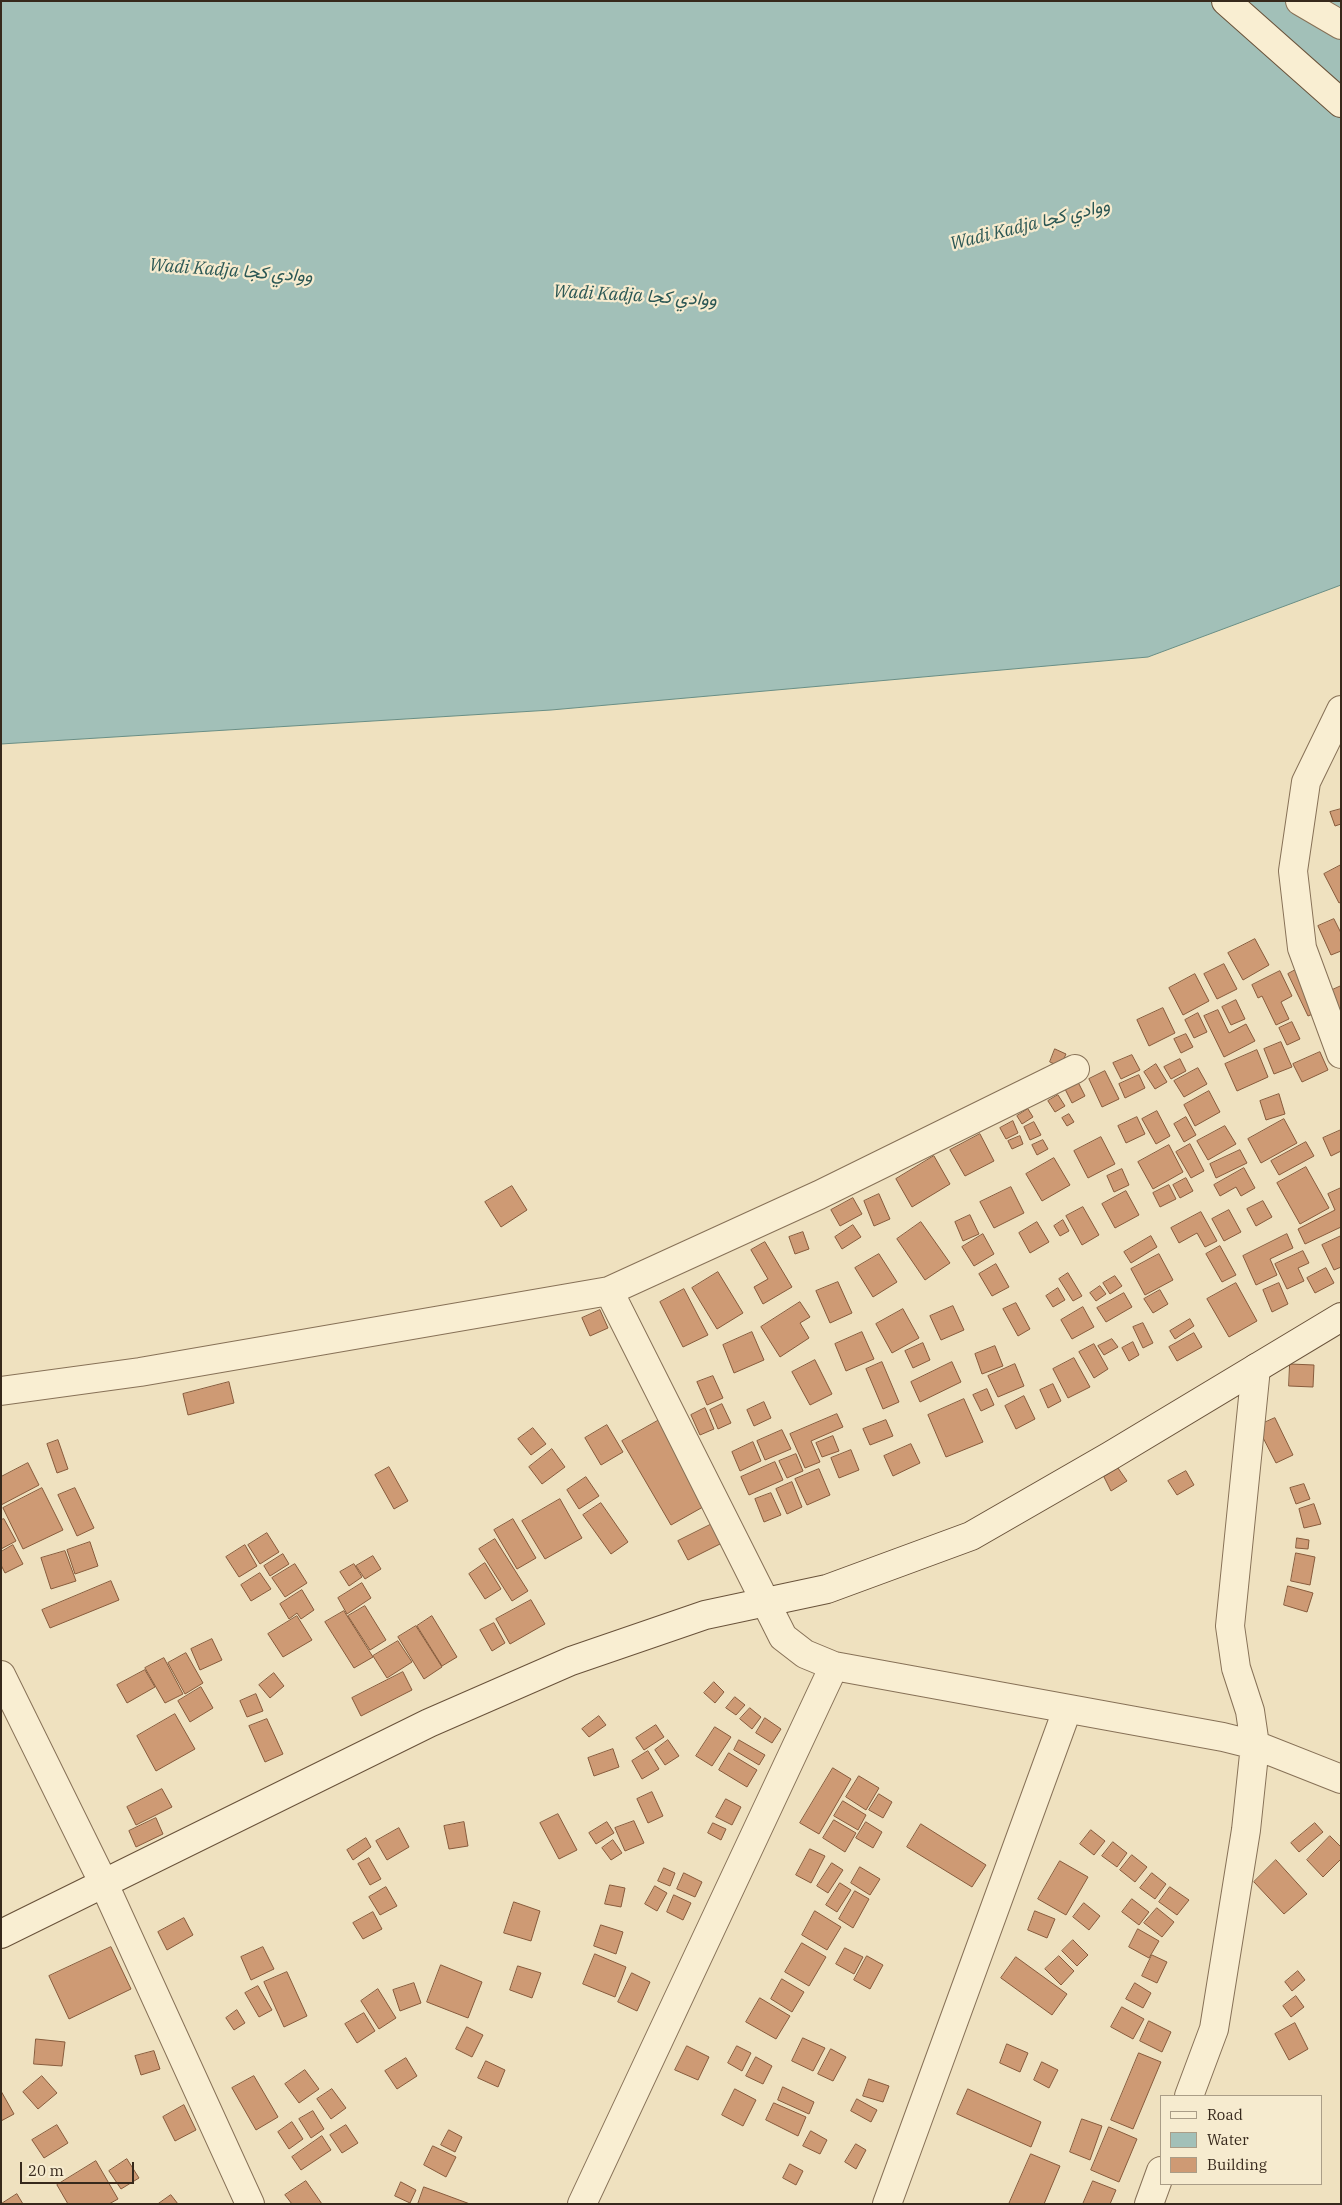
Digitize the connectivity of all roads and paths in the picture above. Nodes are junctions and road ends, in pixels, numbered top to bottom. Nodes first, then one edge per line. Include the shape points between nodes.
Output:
1 (1226, 1) edge
2 (1300, 1) edge
3 (1341, 25) edge
4 (1341, 103) edge
5 (1341, 710) edge
6 (1341, 1054) edge
7 (1075, 1069) dead end
8 (609, 1291) junction
9 (1341, 1317) edge
10 (1256, 1368) junction
11 (1, 1391) edge
12 (765, 1602) junction
13 (834, 1666) junction
14 (1, 1675) edge
15 (1067, 1710) junction
16 (1255, 1745) junction
17 (1341, 1779) edge
18 (104, 1884) junction
19 (1, 1934) edge
20 (1189, 2095) edge
21 (1160, 2174) edge
22 (250, 2204) edge
23 (582, 2204) edge
24 (887, 2204) edge
25 (1148, 2204) edge

1 - 4 street
2 - 3 street
5 - 6 street via 1306,782 1293,871 1302,948
7 - 8 street via 819,1195
8 - 11 street via 140,1372
8 - 12 street
9 - 10 street
10 - 12 street via 971,1536 827,1589
10 - 16 street via 1230,1626 1236,1668 1250,1712
12 - 13 street via 783,1637 805,1654
12 - 18 street via 705,1615 571,1661 429,1723
13 - 15 street
13 - 23 street
14 - 18 street
15 - 16 street
15 - 24 street
16 - 17 street
16 - 20 street via 1246,1830 1214,2029
18 - 19 street
18 - 22 street
21 - 25 street

